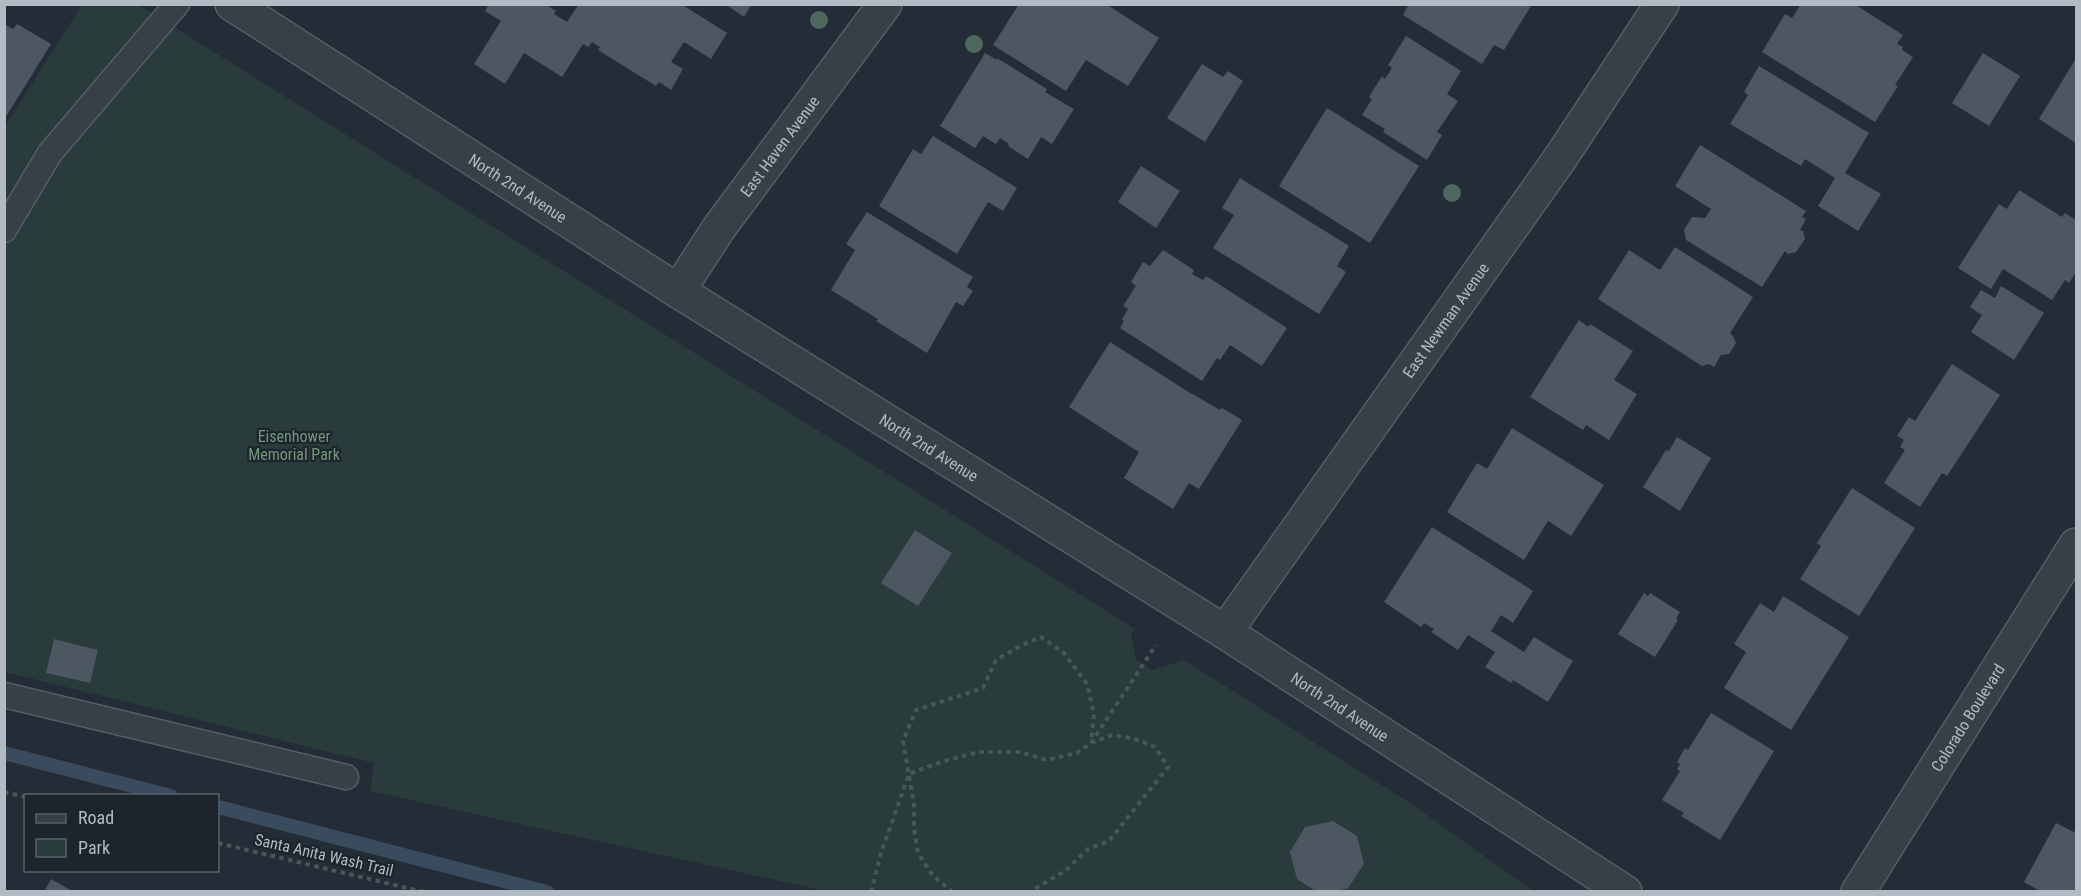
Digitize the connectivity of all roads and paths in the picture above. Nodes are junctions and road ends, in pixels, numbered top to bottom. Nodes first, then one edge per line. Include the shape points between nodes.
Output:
1 (177, 4) edge
2 (232, 4) edge
3 (885, 4) edge
4 (1662, 4) edge
5 (4, 230) edge
6 (678, 291) junction
7 (2076, 545) edge
8 (1225, 633) junction
9 (1156, 645) dead end
10 (4, 695) edge
11 (1091, 743) junction
12 (909, 774) junction
13 (346, 777) dead end
14 (4, 792) edge
15 (24, 797) edge
16 (219, 843) edge
17 (424, 891) edge
18 (871, 891) edge
19 (953, 891) edge
20 (1029, 891) edge
21 (1625, 891) edge
22 (1858, 891) edge

1 - 5 lane via 50,153
2 - 6 street, North 2nd Avenue
3 - 6 street, East Haven Avenue via 719,228
4 - 8 street, East Newman Avenue via 1561,157
6 - 8 street, North 2nd Avenue
7 - 22 street, Colorado Boulevard
8 - 21 street, North 2nd Avenue
9 - 11 path
10 - 13 lane
11 - 12 path via 1077,753 1046,760 1021,752 978,752
11 - 12 path via 1094,714 1087,684 1064,653 1041,637 996,660 983,688 916,710 903,741
11 - 20 path via 1112,735 1132,738 1155,747 1168,768 1109,841 1088,849 1065,871
12 - 18 path
12 - 19 path via 918,853 933,876
14 - 15 path
16 - 17 path, Santa Anita Wash Trail

